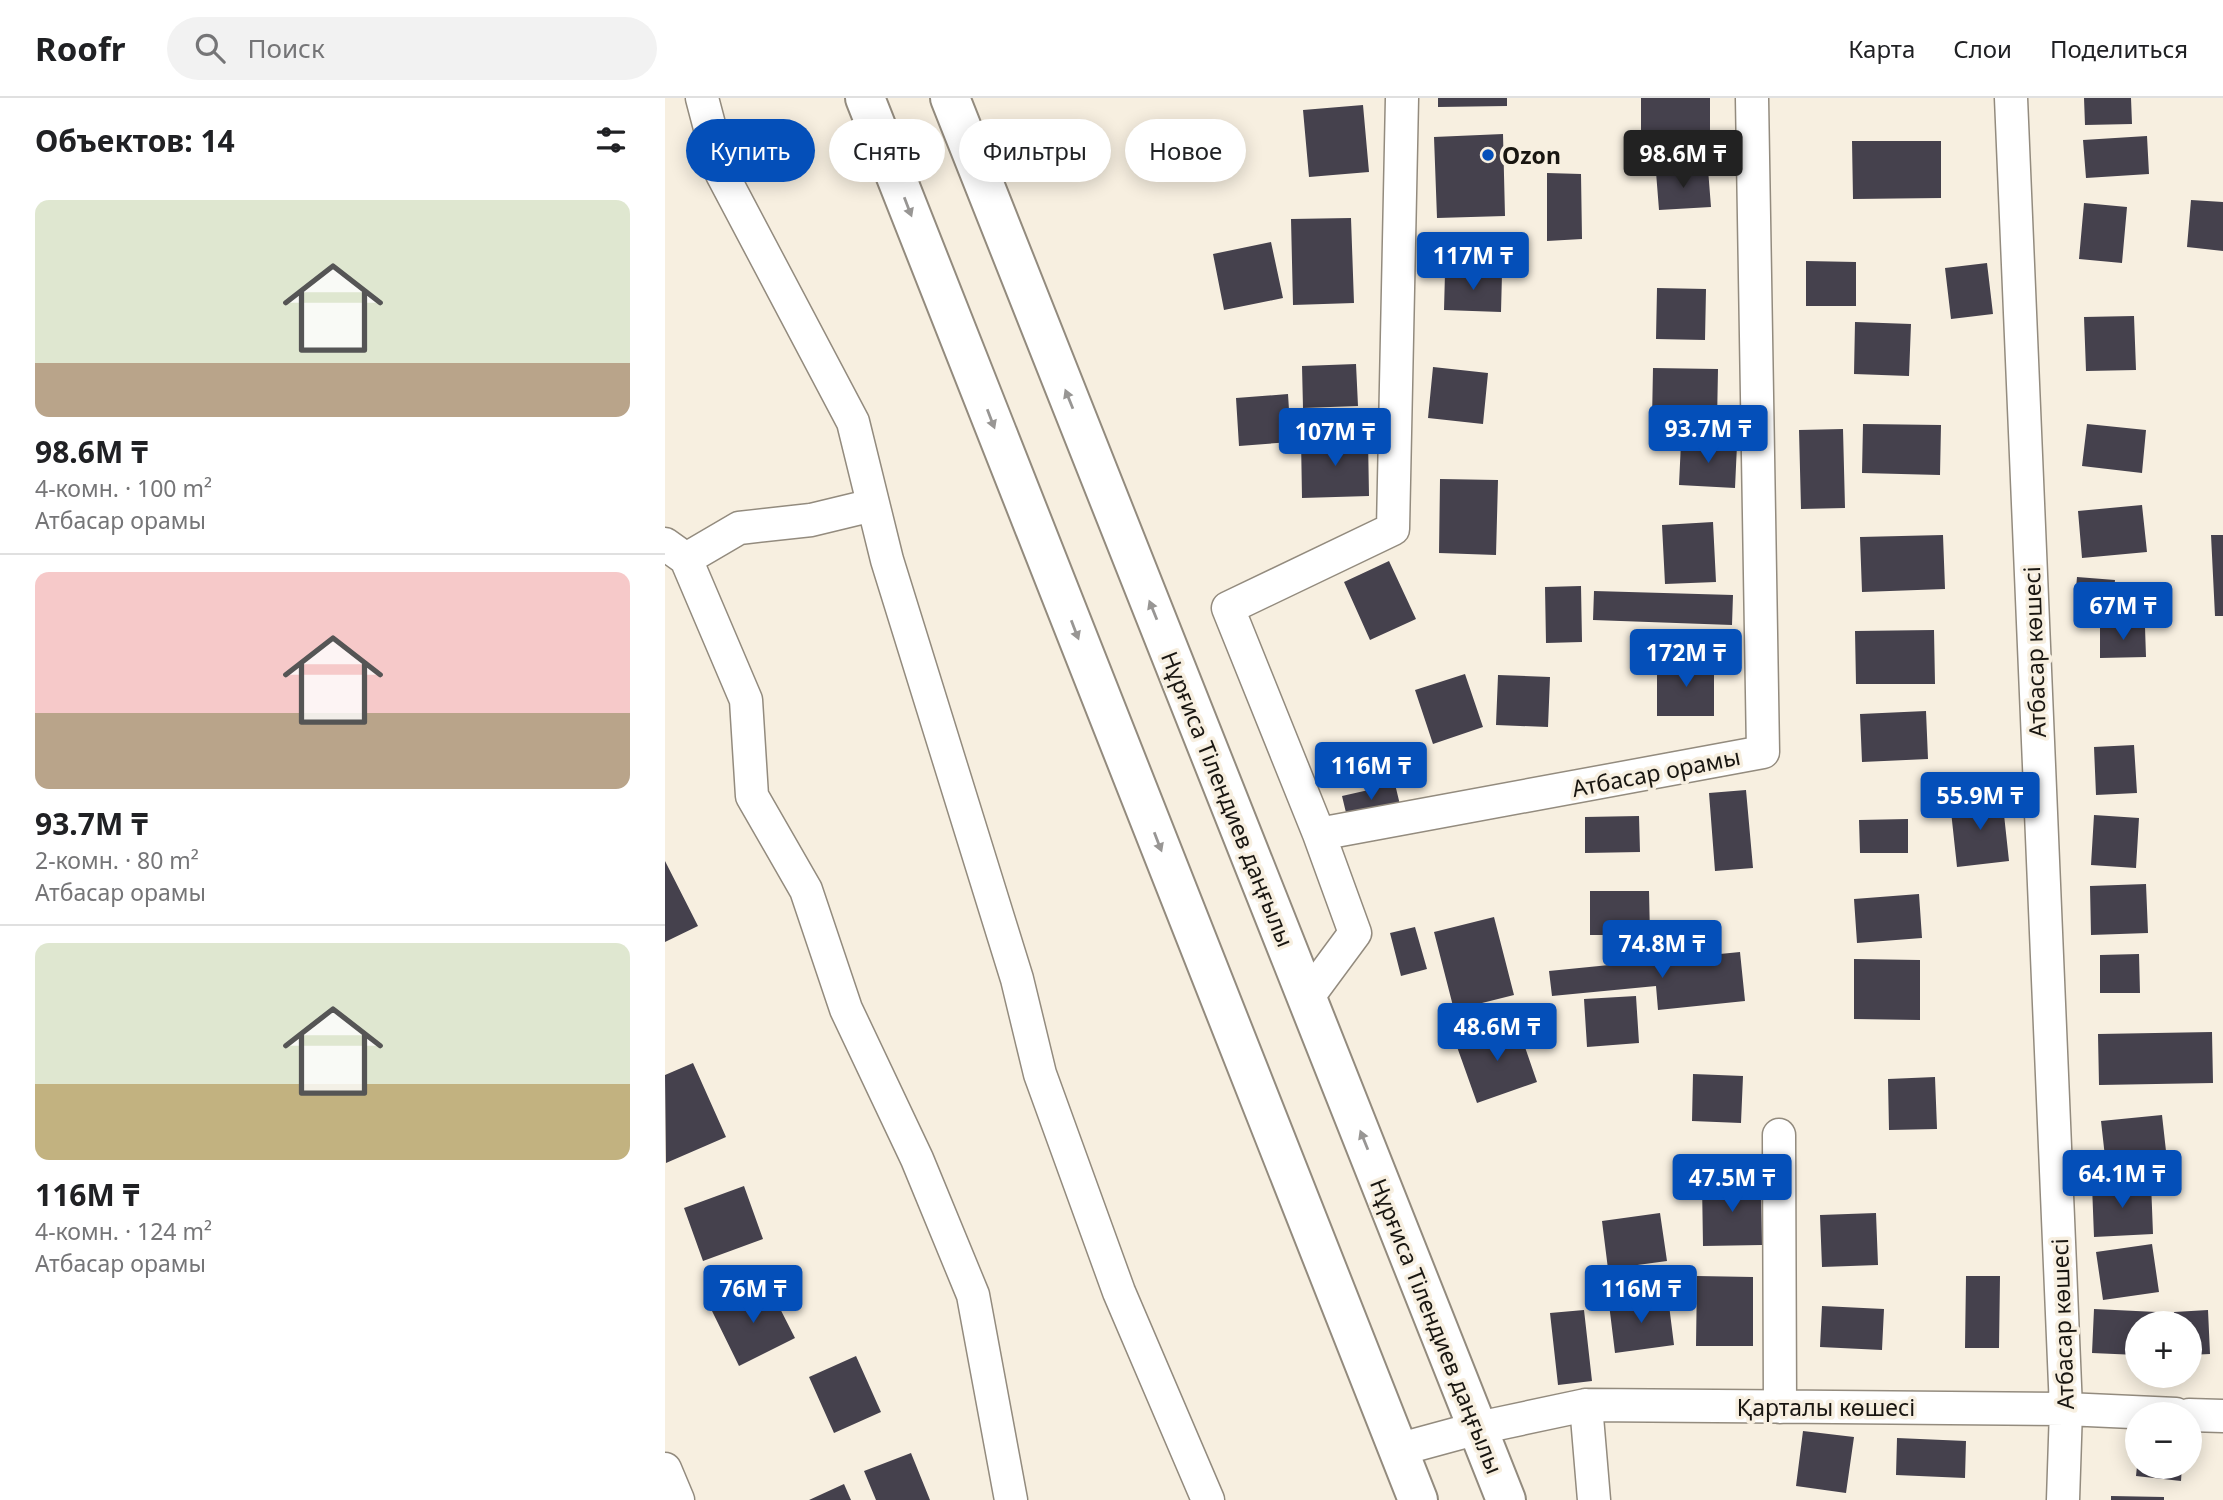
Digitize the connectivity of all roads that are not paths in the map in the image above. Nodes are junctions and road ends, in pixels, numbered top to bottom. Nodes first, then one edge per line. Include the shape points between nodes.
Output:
1 (702, 98) edge
2 (865, 98) edge
3 (950, 98) edge
4 (1402, 98) edge
5 (1752, 98) edge
6 (2011, 98) edge
7 (873, 505) junction
8 (675, 552) edge
9 (1319, 834) junction
10 (1307, 998) junction
11 (1779, 1135) dead end
12 (1586, 1405) junction
13 (1780, 1407) junction
14 (2066, 1409) junction
15 (2125, 1412) edge
16 (2202, 1415) edge
17 (2223, 1416) edge
18 (1478, 1428) junction
19 (1397, 1450) junction
20 (665, 1469) edge
21 (678, 1500) edge
22 (1011, 1500) edge
23 (1209, 1500) edge
24 (1418, 1500) edge
25 (1506, 1500) edge
26 (1594, 1500) edge
27 (2063, 1500) edge

1 - 7 street via 722,174 853,422
2 -> 19 main road
10 -> 3 main road, Нұрғиса Тілендиев даңғылы
4 - 9 street via 1393,529 1228,608
5 - 9 street, Атбасар орамы via 1763,752
6 - 14 street, Атбасар көшесі
7 - 8 street via 811,520 739,528
7 - 23 street via 1017,979 1040,1074 1119,1292
8 - 22 street via 746,700 752,796 806,890 846,1009 917,1159 973,1295
9 - 10 street via 1355,933
18 -> 10 main road, Нұрғиса Тілендиев даңғылы
11 - 13 street
12 - 13 street, Қарталы көшесі
12 - 18 street, Қарталы көшесі
12 - 26 street
13 - 14 street, Қарталы көшесі
14 - 15 street, Қарталы көшесі
14 - 27 street, Атбасар көшесі
16 - 17 street
18 - 19 street, Қарталы көшесі
18 - 25 main road, Нұрғиса Тілендиев даңғылы
19 - 24 main road
20 - 21 street

